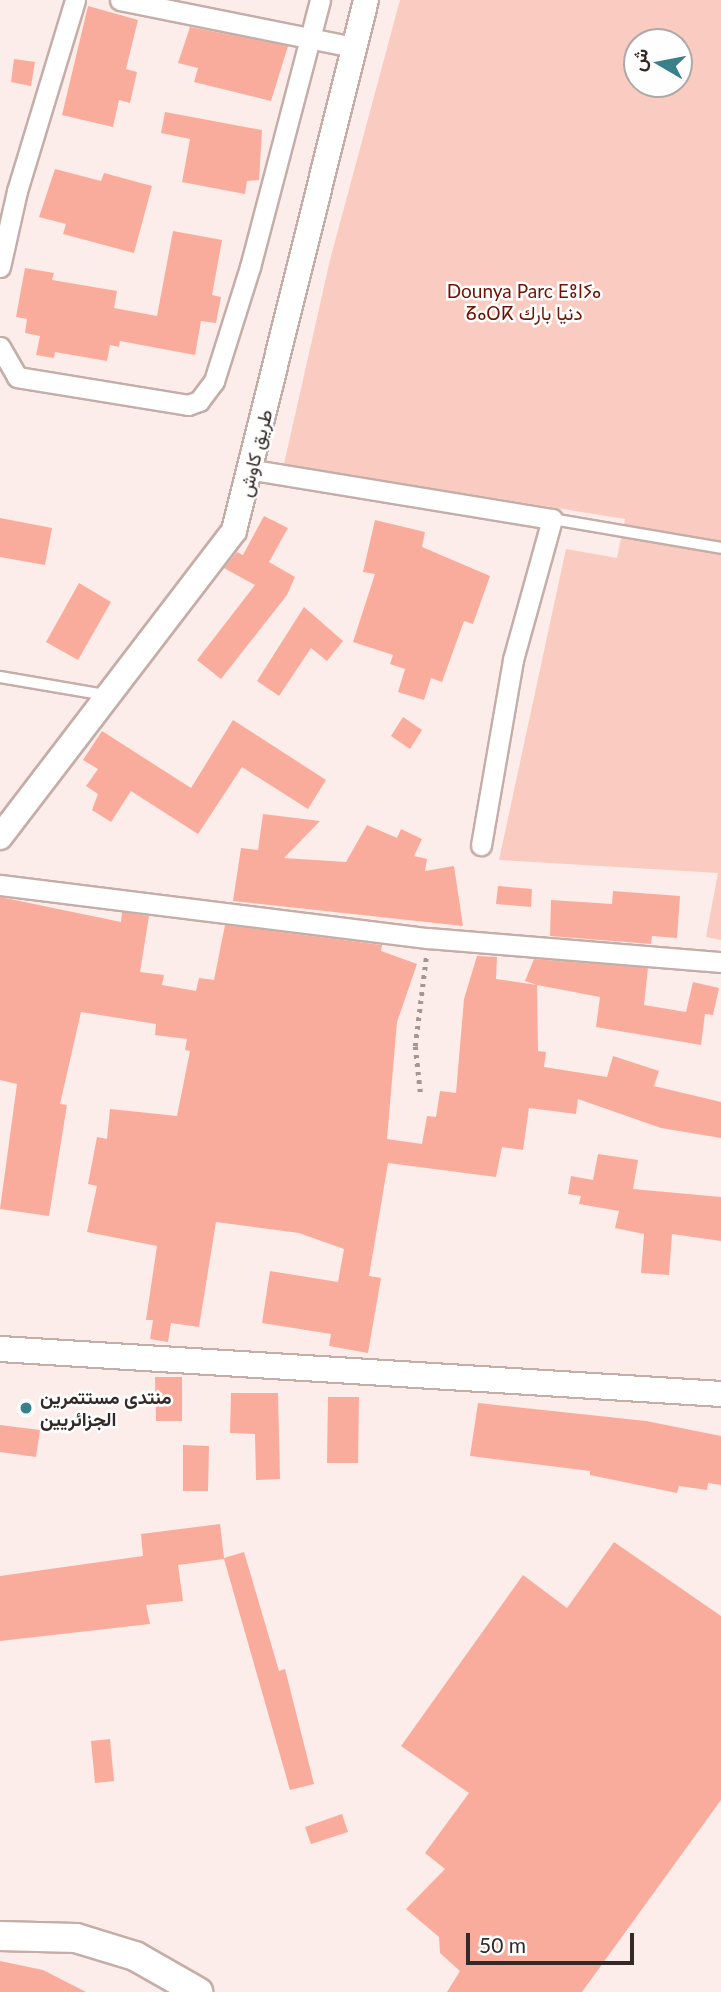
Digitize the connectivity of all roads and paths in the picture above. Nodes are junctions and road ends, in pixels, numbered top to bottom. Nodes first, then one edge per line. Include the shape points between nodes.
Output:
1 (75, 0) edge
2 (120, 0) edge
3 (320, 0) edge
4 (366, 0) edge
5 (311, 37) junction
6 (353, 47) junction
7 (0, 267) edge
8 (0, 346) edge
9 (253, 470) junction
10 (552, 519) junction
11 (721, 548) edge
12 (0, 677) edge
13 (109, 695) junction
14 (0, 837) edge
15 (481, 845) dead end
16 (0, 886) edge
17 (428, 938) junction
18 (721, 962) edge
19 (420, 1093) dead end
20 (0, 1349) edge
21 (721, 1394) edge
22 (0, 1936) edge
23 (198, 1992) edge

1 - 7 street via 17,191
2 - 5 street
3 - 5 street
4 - 6 street, طريق كاوش
5 - 6 street
5 - 8 street via 250,267 214,381 199,401 188,405 17,377
6 - 9 street, طريق كاوش via 313,197
9 - 10 street
9 - 13 street, طريق كاوش via 234,531
10 - 11 lane
10 - 15 street via 513,660
12 - 13 lane
13 - 14 street, طريق كاوش
16 - 17 street
17 - 18 street
17 - 19 path via 415,1046
20 - 21 street
22 - 23 main road via 76,1938 135,1956

